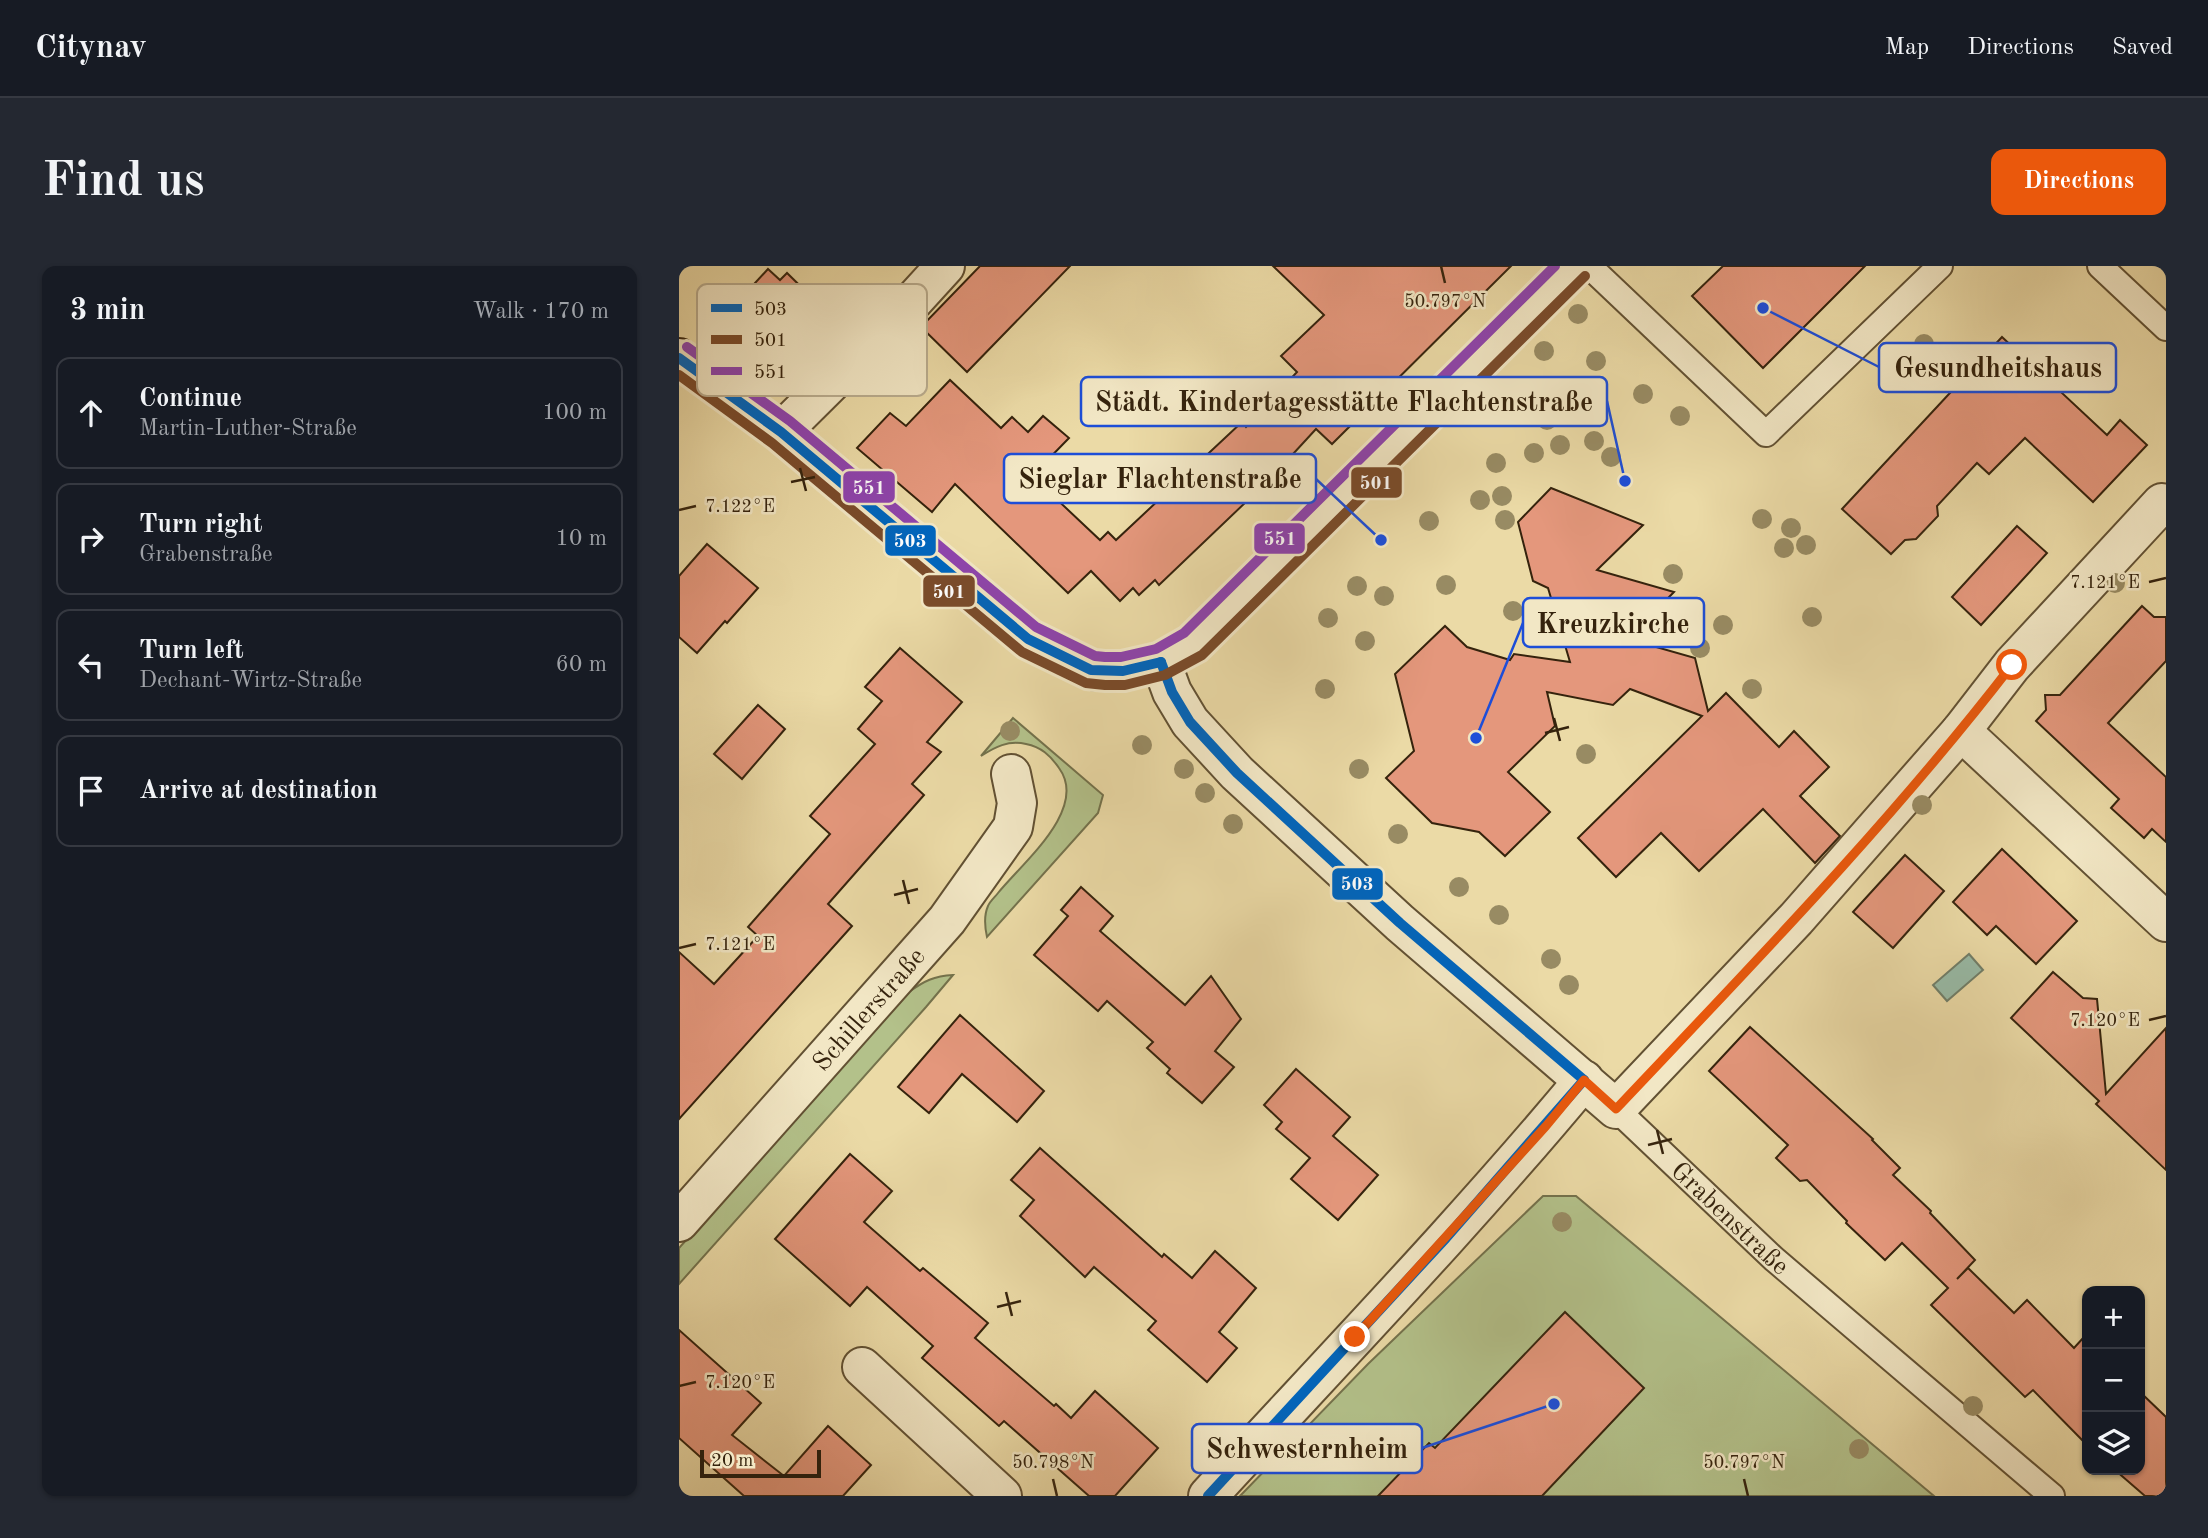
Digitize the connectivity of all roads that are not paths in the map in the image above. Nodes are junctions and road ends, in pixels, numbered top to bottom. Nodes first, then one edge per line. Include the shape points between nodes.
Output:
1 (945, 266) edge
2 (1575, 266) edge
3 (1589, 266) edge
4 (1940, 266) edge
5 (2101, 266) edge
6 (927, 286) edge
7 (2166, 328) edge
8 (679, 358) edge
9 (697, 371) edge
10 (731, 396) edge
11 (817, 396) edge
12 (781, 432) junction
13 (2164, 500) edge
14 (1161, 662) junction
15 (1961, 731) junction
16 (1011, 774) dead end
17 (2166, 922) edge
18 (1584, 1080) junction
19 (1616, 1109) junction
20 (679, 1222) edge
21 (862, 1367) dead end
22 (1002, 1496) edge
23 (1207, 1496) edge
24 (2052, 1496) edge

1 - 6 street
2 - 14 street via 1193,644
3 - 4 lane via 1766,434
5 - 7 lane
8 - 9 street
10 - 12 street
11 - 12 street
12 - 14 street via 1028,639 1091,670 1123,671
13 - 15 street via 2012,665
14 - 18 street, Grabenstraße via 1171,692 1190,722 1237,773 1401,923
15 - 17 street
15 - 19 street via 1795,919
16 - 20 street, Schillerstraße via 1017,803 1013,827 947,920
18 - 19 street, Grabenstraße
18 - 23 street
19 - 24 lane, Grabenstraße via 1774,1259
21 - 22 street

